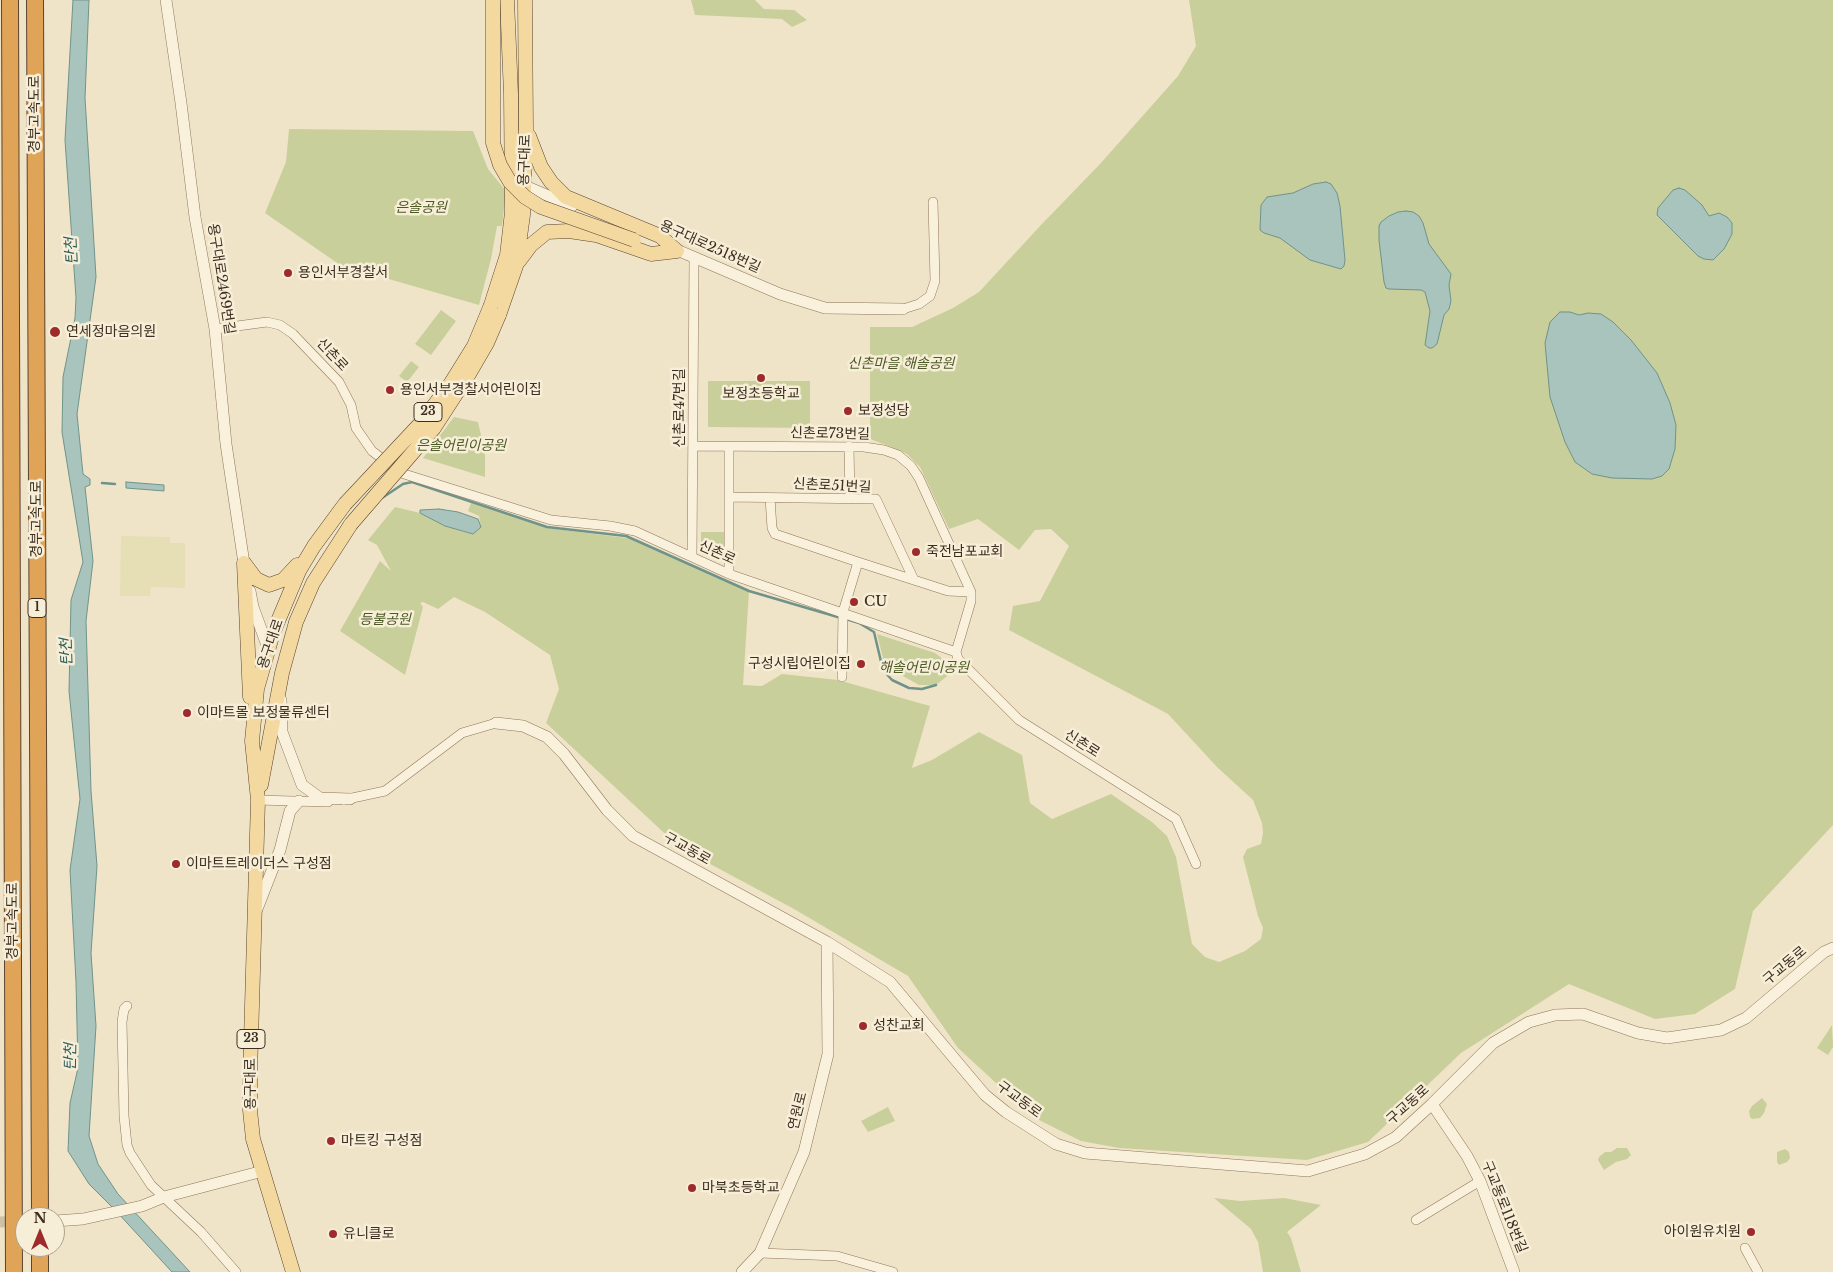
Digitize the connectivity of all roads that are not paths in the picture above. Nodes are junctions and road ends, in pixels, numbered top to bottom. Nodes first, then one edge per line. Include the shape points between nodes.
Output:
1 (10, 0) edge
2 (35, 0) edge
3 (166, 0) edge
4 (493, 0) edge
5 (507, 0) edge
6 (524, 0) edge
7 (511, 94) junction
8 (526, 128) junction
9 (526, 150) junction
10 (512, 181) junction
11 (525, 186) junction
12 (933, 202) dead end
13 (510, 229) junction
14 (677, 251) junction
15 (694, 258) junction
16 (514, 272) junction
17 (903, 309) joint
18 (495, 310) junction
19 (215, 329) junction
20 (694, 446) junction
21 (730, 446) junction
22 (849, 446) junction
23 (729, 497) junction
24 (770, 498) junction
25 (850, 498) junction
26 (314, 546) junction
27 (692, 557) junction
28 (858, 562) junction
29 (244, 563) junction
30 (729, 574) junction
31 (914, 580) junction
32 (972, 592) junction
33 (843, 612) junction
34 (268, 648) junction
35 (956, 652) junction
36 (842, 677) dead end
37 (280, 685) junction
38 (496, 722) joint
39 (252, 741) junction
40 (268, 752) junction
41 (350, 799) junction
42 (258, 800) junction
43 (299, 801) junction
44 (1196, 864) dead end
45 (255, 915) junction
46 (828, 942) junction
47 (1833, 948) edge
48 (127, 1006) dead end
49 (1432, 1104) junction
50 (262, 1171) junction
51 (1480, 1180) junction
52 (164, 1197) junction
53 (40, 1207) edge
54 (65, 1220) edge
55 (1416, 1220) dead end
56 (1745, 1248) dead end
57 (760, 1252) junction
58 (40, 1257) edge
59 (14, 1272) edge
60 (40, 1272) edge
61 (236, 1272) edge
62 (294, 1272) edge
63 (742, 1272) edge
64 (893, 1272) edge
65 (1514, 1272) edge
66 (1758, 1272) edge

1 - 59 highway, 경부고속도로 / 1
2 - 53 highway, 경부고속도로 / 1
3 - 19 street, 용구대로2469번길 via 195,217
4 - 14 main road, bridge via 493,143 500,166 510,182 541,207 656,249
5 - 7 main road, 용구대로 / 23
6 - 8 main road, 용구대로 / 23
7 - 9 main road via 520,108 521,150
7 - 10 main road, 용구대로 / 23
8 - 9 main road, 용구대로 / 23
8 - 14 main road via 541,167 566,197 660,236
9 - 11 main road, 용구대로 / 23
10 - 11 street, 용구대로2518번길
10 - 13 main road, 용구대로 / 23
11 - 14 street, 용구대로2518번길 via 654,238
11 - 16 main road, 용구대로 / 23
12 - 17 street via 935,281 930,296
13 - 16 main road via 516,226 518,229
13 - 18 main road, 용구대로 / 23
14 - 15 street, 용구대로2518번길
14 - 16 main road via 651,254 596,235 547,232 531,245
15 - 17 street, 용구대로2518번길 via 780,294 825,308
15 - 20 street, 신촌로47번길
16 - 18 main road, 용구대로 / 23
18 - 26 main road, 용구대로 / 23, bridge via 451,383 419,424 345,504
18 - 37 main road, 용구대로 / 23, bridge via 487,343 434,428 351,524 313,583 296,622
19 - 27 street, 신촌로 via 268,322 293,334 339,382 351,405 356,428 372,451 401,474 544,518 635,531
19 - 29 street, 용구대로2469번길 via 226,444
20 - 21 street, 신촌로73번길
20 - 27 street, 신촌로47번길
21 - 22 street, 신촌로73번길
21 - 23 street
22 - 25 street
22 - 32 street, 신촌로73번길 via 884,450 898,455 911,466 920,478
23 - 24 street, 신촌로51번길
23 - 30 street
24 - 25 street, 신촌로51번길
24 - 28 street via 775,534
25 - 31 street, 신촌로51번길 via 876,499
26 - 29 main road via 283,580 269,585 256,579
26 - 34 main road, 용구대로 / 23 via 291,589
27 - 30 street, 신촌로
28 - 31 street
28 - 33 street
29 - 34 street, 용구대로2469번길 via 253,607
29 - 39 main road
30 - 33 street, 신촌로
31 - 32 street via 948,591
32 - 35 street
33 - 35 street, 신촌로
33 - 36 street
34 - 39 main road, 용구대로 / 23 via 257,689
34 - 40 main road via 273,674
34 - 42 main road
35 - 44 street, 신촌로 via 958,659 1019,720 1176,819
37 - 40 main road, 용구대로 / 23
37 - 41 street via 282,732 302,785 320,798
38 - 41 street, 구교동로 via 462,733 385,791
38 - 46 street, 구교동로 via 523,726 547,737 564,754 606,810 634,836
39 - 42 main road, 용구대로 / 23
40 - 42 main road, 용구대로 / 23
41 - 43 street, 구교동로 via 323,803
42 - 43 street, 구교동로
42 - 45 main road, 용구대로 / 23
43 - 45 street via 290,811 280,850
45 - 50 main road, 용구대로 / 23 via 250,1110 253,1139
46 - 49 street, 구교동로 via 890,982 985,1095 1056,1144 1085,1153 1308,1171 1366,1154 1396,1137
46 - 57 street, 연원로 via 828,1054 804,1152
47 - 49 street, 구교동로 via 1824,952 1746,1018 1721,1030 1667,1038 1638,1033 1582,1014 1555,1015 1529,1022 1493,1044
48 - 52 street via 122,1022 127,1145 145,1177
49 - 51 street, 구교동로118번길
50 - 52 street
50 - 62 main road, 용구대로 / 23
51 - 55 street
51 - 65 street, 구교동로118번길
52 - 54 street via 142,1206
52 - 61 street
56 - 66 street
57 - 63 street, 연원로
57 - 64 street via 837,1256
58 - 60 highway

